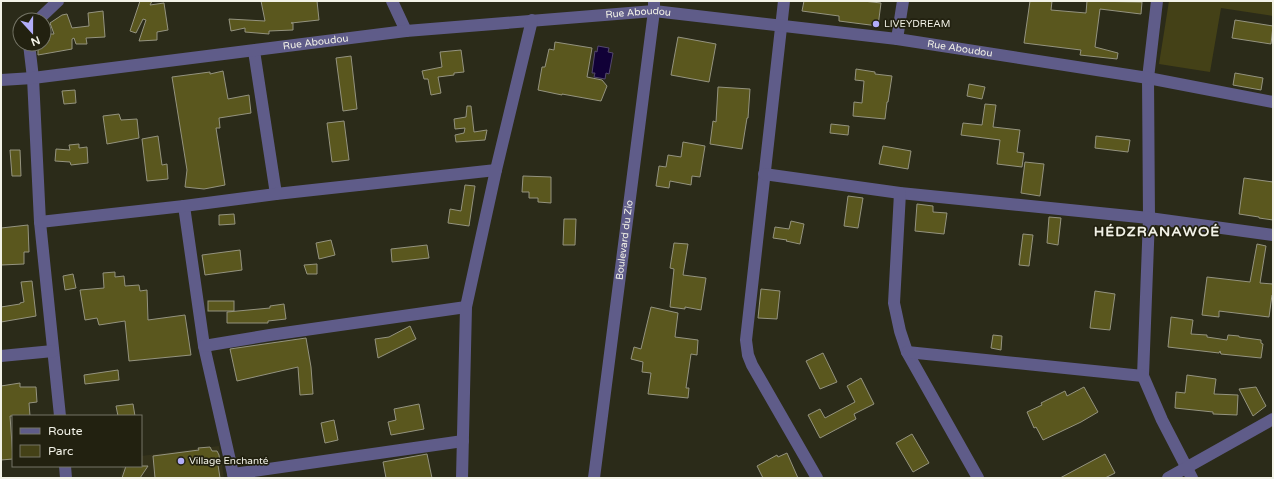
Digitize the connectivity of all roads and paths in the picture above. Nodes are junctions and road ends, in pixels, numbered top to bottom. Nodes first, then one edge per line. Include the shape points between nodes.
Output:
1 (58, 1) edge
2 (392, 1) edge
3 (784, 1) edge
4 (902, 1) edge
5 (1157, 1) edge
6 (654, 6) edge
7 (46, 12) edge
8 (532, 20) junction
9 (782, 26) junction
10 (406, 31) junction
11 (897, 39) junction
12 (254, 51) junction
13 (30, 52) edge
14 (32, 78) junction
15 (1148, 78) junction
16 (1, 80) edge
17 (1273, 102) edge
18 (496, 170) junction
19 (764, 174) junction
20 (900, 193) junction
21 (276, 194) junction
22 (184, 206) junction
23 (1149, 218) junction
24 (40, 222) junction
25 (1273, 235) edge
26 (466, 307) junction
27 (204, 346) junction
28 (53, 351) junction
29 (907, 352) junction
30 (1, 356) edge
31 (1143, 376) junction
32 (60, 415) edge
33 (1273, 419) edge
34 (462, 441) junction
35 (65, 467) edge
36 (1189, 473) edge
37 (233, 476) edge
38 (66, 478) edge
39 (462, 478) edge
40 (594, 478) edge
41 (817, 478) edge
42 (978, 478) edge
43 (1168, 478) edge

1 - 7 street
2 - 10 street
3 - 9 street
4 - 11 street
5 - 15 street
6 - 8 street, Rue Aboudou
6 - 9 street, Rue Aboudou
6 - 40 street, Boulevard du Zio
8 - 10 street, Rue Aboudou
8 - 18 street
9 - 11 street, Rue Aboudou
9 - 19 street
10 - 12 street, Rue Aboudou
11 - 15 street, Rue Aboudou
12 - 14 street, Rue Aboudou
12 - 21 street
13 - 14 street
14 - 16 street, Rue Aboudou
14 - 24 street
15 - 17 street, Rue Aboudou
15 - 23 street
18 - 21 street
18 - 26 street
19 - 20 street
19 - 41 street via 746,349 752,365
20 - 23 street
20 - 29 street via 894,303
21 - 22 street
22 - 24 street
22 - 27 street
23 - 25 street
23 - 31 street
24 - 28 street
26 - 27 street
26 - 34 street
27 - 37 street
28 - 30 street
28 - 32 street
29 - 31 street
29 - 42 street
31 - 36 street
33 - 36 street
34 - 37 street
34 - 39 street
35 - 38 street
36 - 43 street

